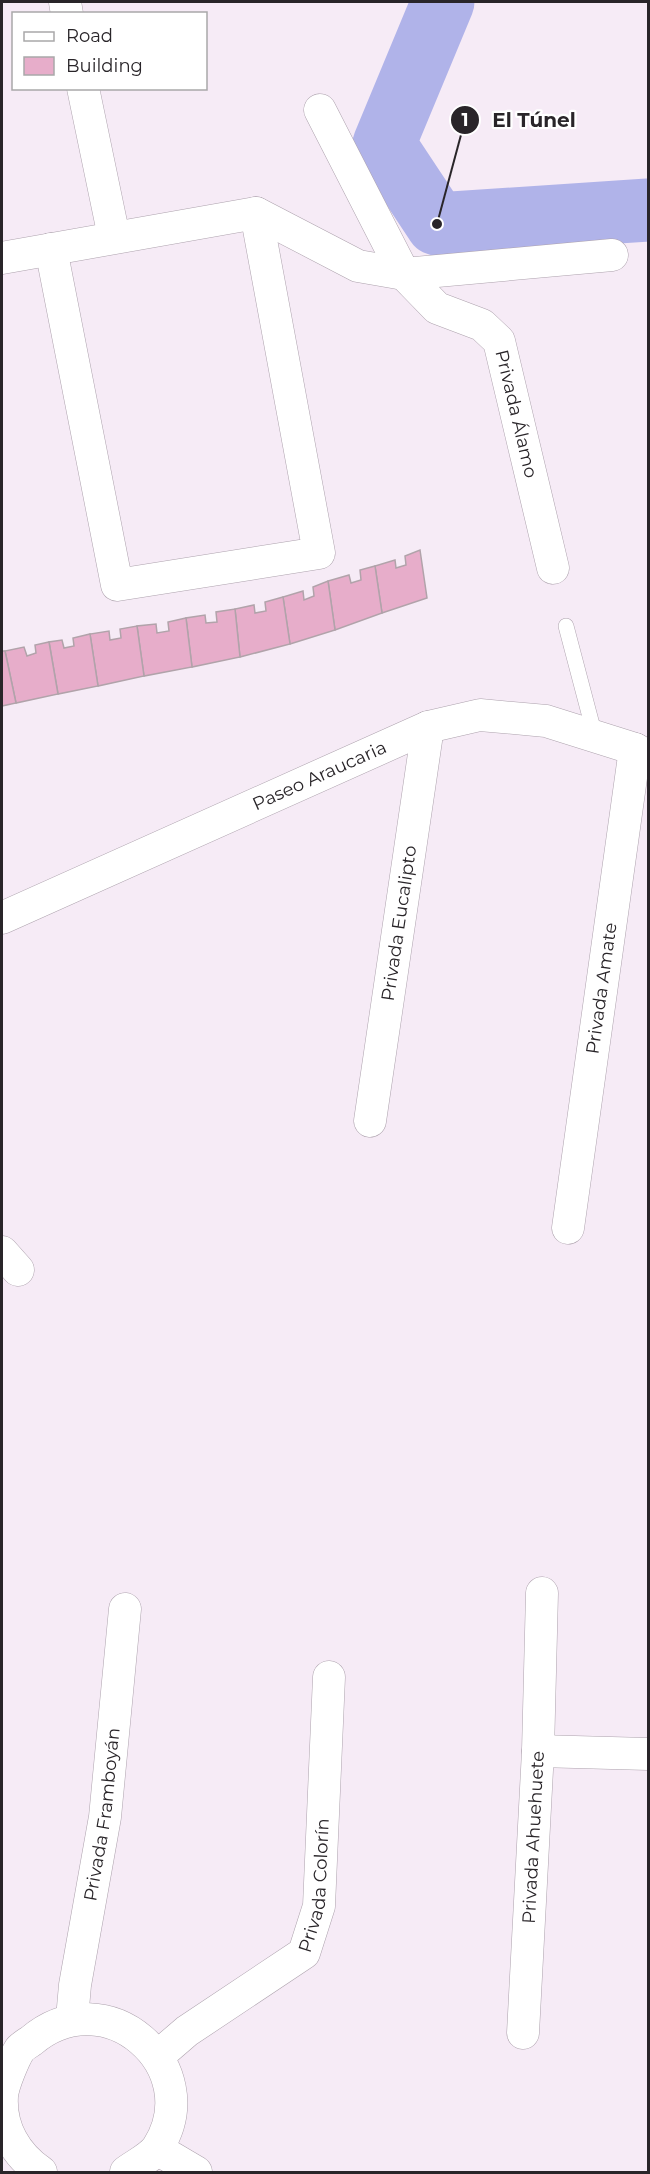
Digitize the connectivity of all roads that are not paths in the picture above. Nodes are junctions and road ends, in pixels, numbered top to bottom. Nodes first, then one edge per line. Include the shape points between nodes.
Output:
1 (83, 90) edge
2 (320, 110) dead end
3 (256, 213) junction
4 (114, 237) junction
5 (51, 249) junction
6 (612, 255) dead end
7 (2, 258) edge
8 (404, 274) junction
9 (553, 568) dead end
10 (566, 626) dead end
11 (428, 727) junction
12 (595, 736) junction
13 (642, 753) edge
14 (2, 918) edge
15 (370, 1121) dead end
16 (568, 1228) dead end
17 (542, 1593) dead end
18 (125, 1609) dead end
19 (328, 1677) dead end
20 (538, 1751) junction
21 (648, 1754) edge
22 (72, 2019) junction
23 (523, 2033) dead end
24 (158, 2056) junction
25 (2, 2088) edge
26 (157, 2149) junction
27 (41, 2172) edge
28 (126, 2172) edge
29 (195, 2172) edge

1 - 4 street
2 - 8 street, Privada Álamo
3 - 4 street
3 - 5 street via 319,553 117,585
3 - 8 street via 358,266
4 - 5 street
5 - 7 street
6 - 8 street
8 - 9 street, Privada Álamo via 437,308 482,325 499,341
10 - 12 lane
11 - 12 street, Paseo Araucaria via 480,715 546,721
11 - 14 street, Paseo Araucaria
11 - 15 street, Privada Eucalipto
12 - 13 street, Paseo Araucaria
13 - 16 street, Privada Amate
17 - 20 street
18 - 22 street, Privada Framboyán via 105,1817
19 - 24 street, Privada Colorín via 319,1906 304,1953 187,2031
20 - 21 street, Privada Ahuehuete
20 - 23 street, Privada Ahuehuete
22 - 24 street via 105,2020 125,2028
22 - 25 street via 44,2030 20,2049
24 - 26 street via 170,2086 170,2119
25 - 27 street via 6,2126 15,2148
26 - 28 street
26 - 29 street

